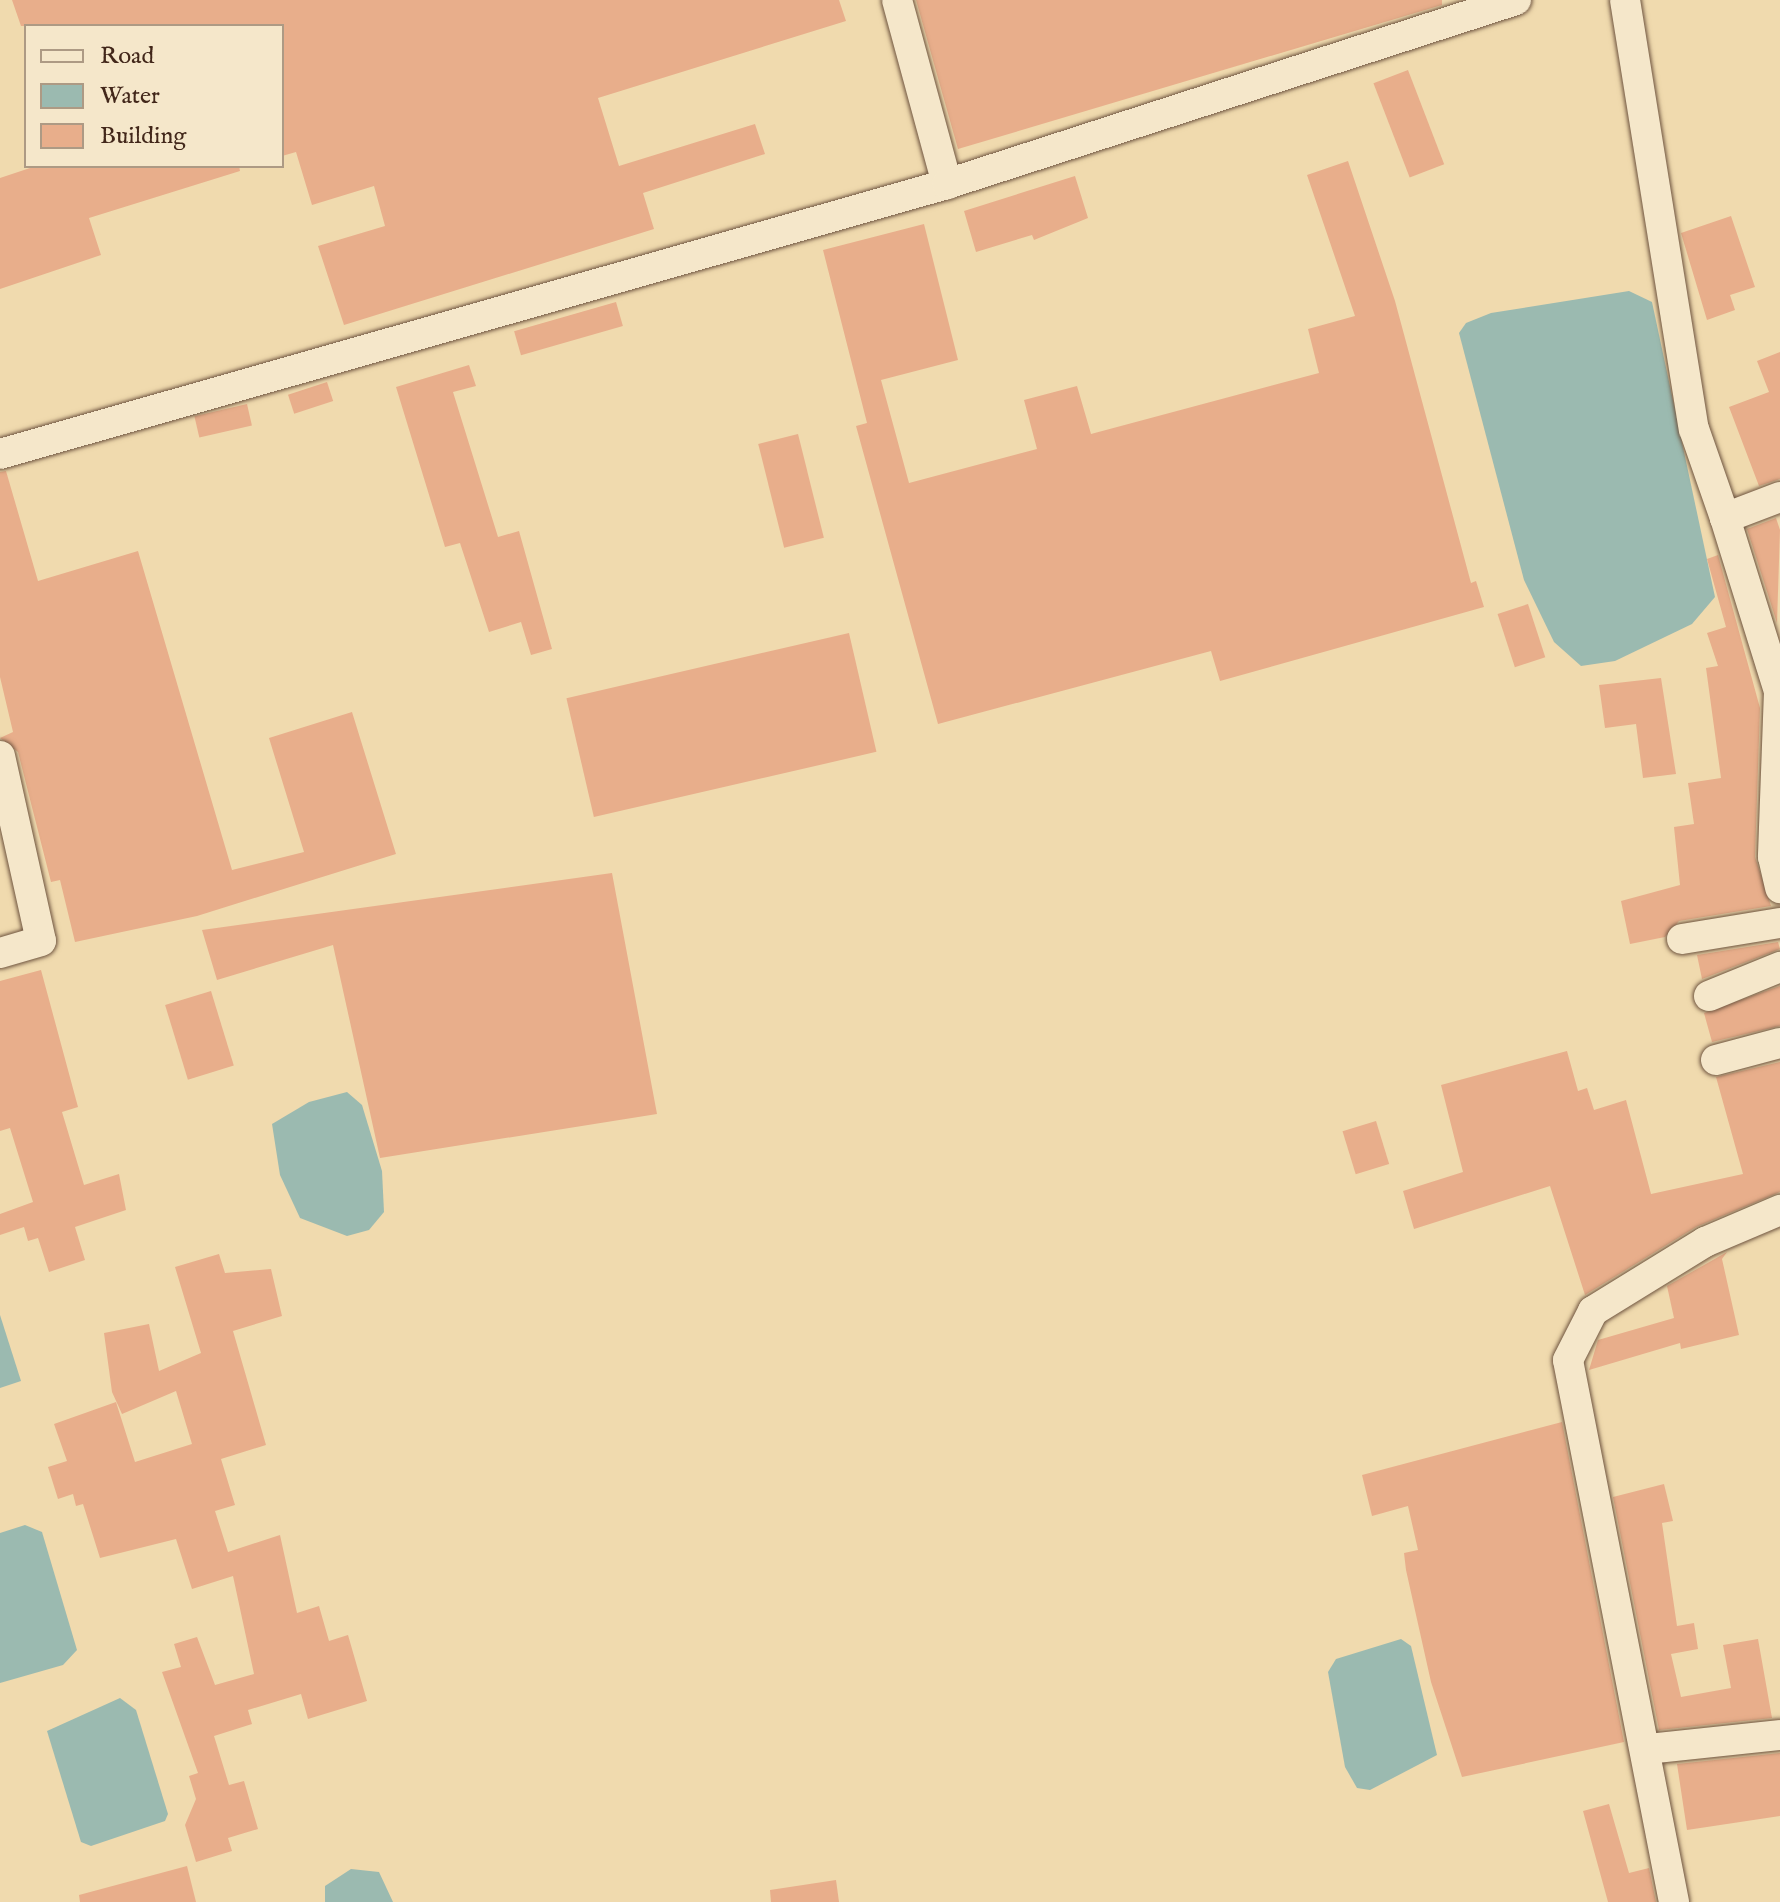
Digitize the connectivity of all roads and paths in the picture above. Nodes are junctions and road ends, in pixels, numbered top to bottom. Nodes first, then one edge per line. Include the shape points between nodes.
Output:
1 (897, 0) edge
2 (1516, 0) edge
3 (1625, 0) edge
4 (947, 184) junction
5 (0, 454) edge
6 (1780, 497) edge
7 (1725, 518) junction
8 (0, 756) edge
9 (1776, 780) edge
10 (1780, 888) edge
11 (1780, 923) edge
12 (1682, 939) dead end
13 (0, 953) edge
14 (1780, 967) edge
15 (1709, 996) dead end
16 (1780, 1043) edge
17 (1716, 1060) dead end
18 (1780, 1210) edge
19 (1780, 1735) edge
20 (1647, 1749) junction
21 (1674, 1902) edge

1 - 4 street
2 - 4 street
3 - 7 street via 1694,429
4 - 5 street
6 - 7 street
7 - 9 street via 1779,691
8 - 13 street via 41,941
9 - 10 street via 1773,857
11 - 12 street
14 - 15 street
16 - 17 street
18 - 20 street via 1705,1242 1593,1311 1568,1360 1618,1637
19 - 20 street
20 - 21 street

